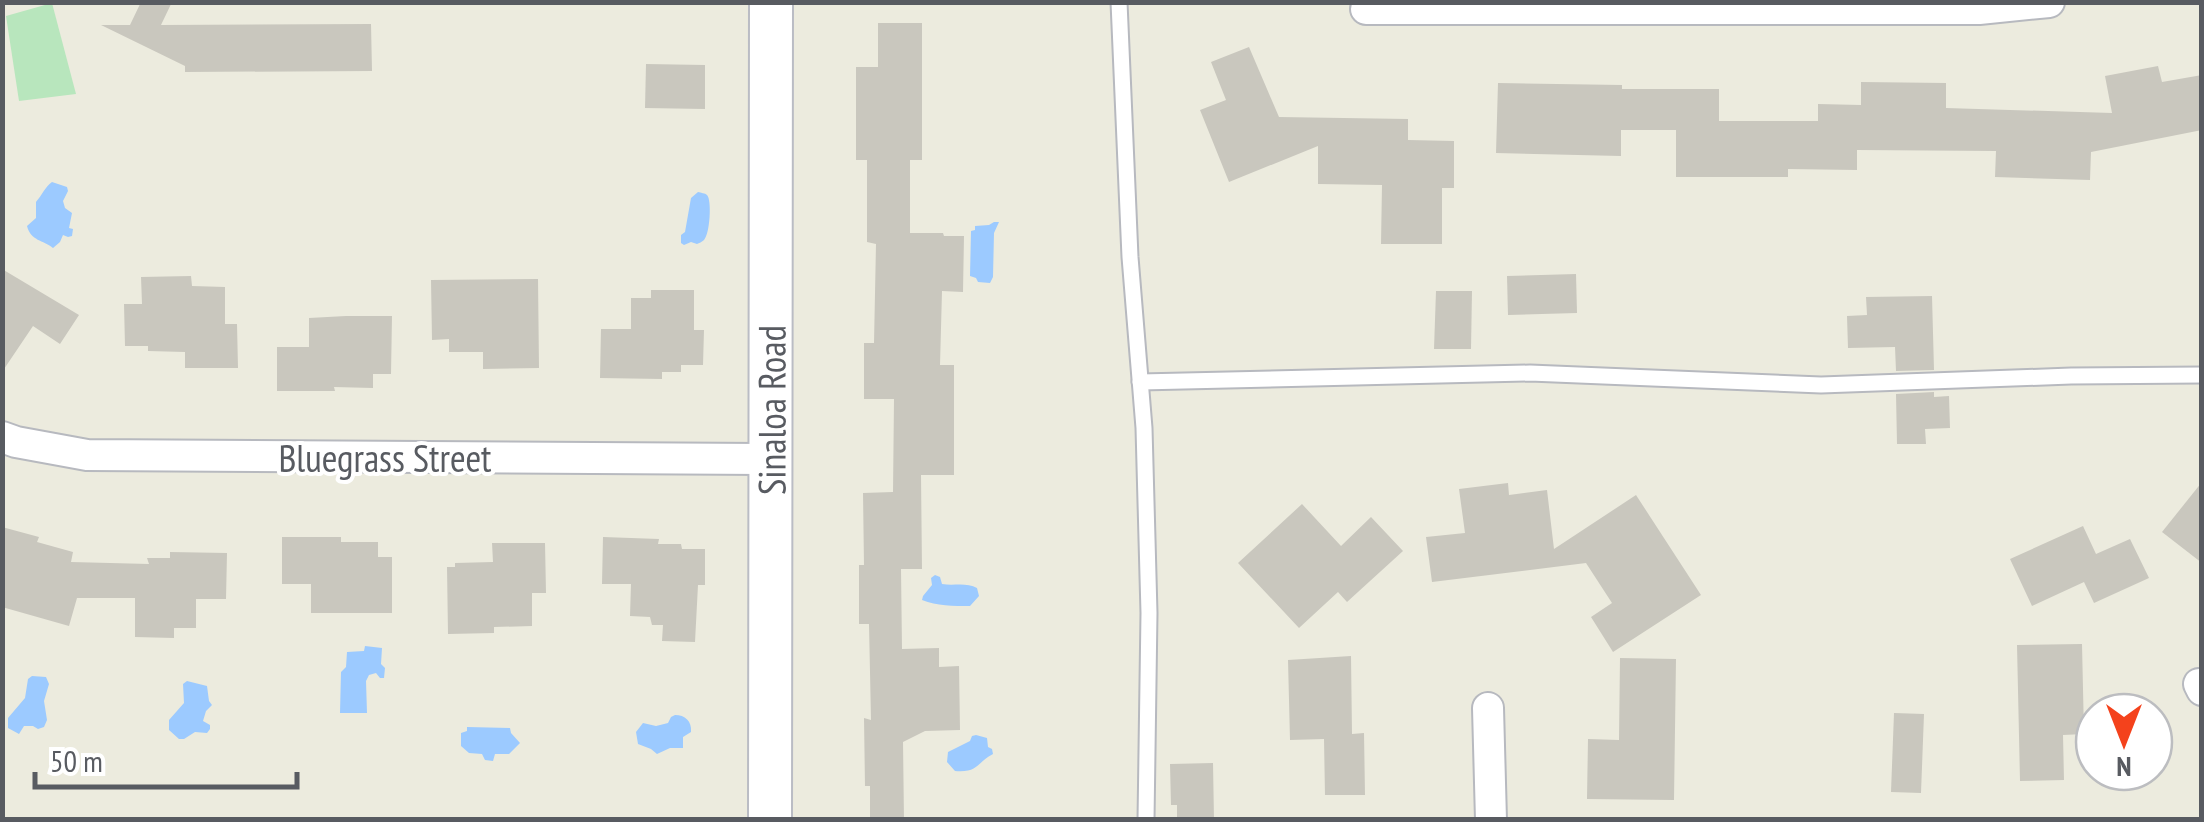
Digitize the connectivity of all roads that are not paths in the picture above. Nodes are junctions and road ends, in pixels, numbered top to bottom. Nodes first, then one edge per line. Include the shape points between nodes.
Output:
1 (771, 2) edge
2 (1120, 2) edge
3 (2049, 2) edge
4 (2039, 3) edge
5 (1366, 9) dead end
6 (2202, 374) edge
7 (1140, 382) junction
8 (2, 437) edge
9 (770, 459) junction
10 (1488, 708) dead end
11 (770, 820) edge
12 (1146, 820) edge
13 (1491, 820) edge

1 - 9 street, Sinaloa Road
2 - 7 lane
3 - 4 street
4 - 5 street via 1979,9
6 - 7 lane via 1820,385 1530,373
7 - 12 lane via 1149,613
8 - 9 street, Bluegrass Street via 87,455
9 - 11 street, Sinaloa Road
10 - 13 street

